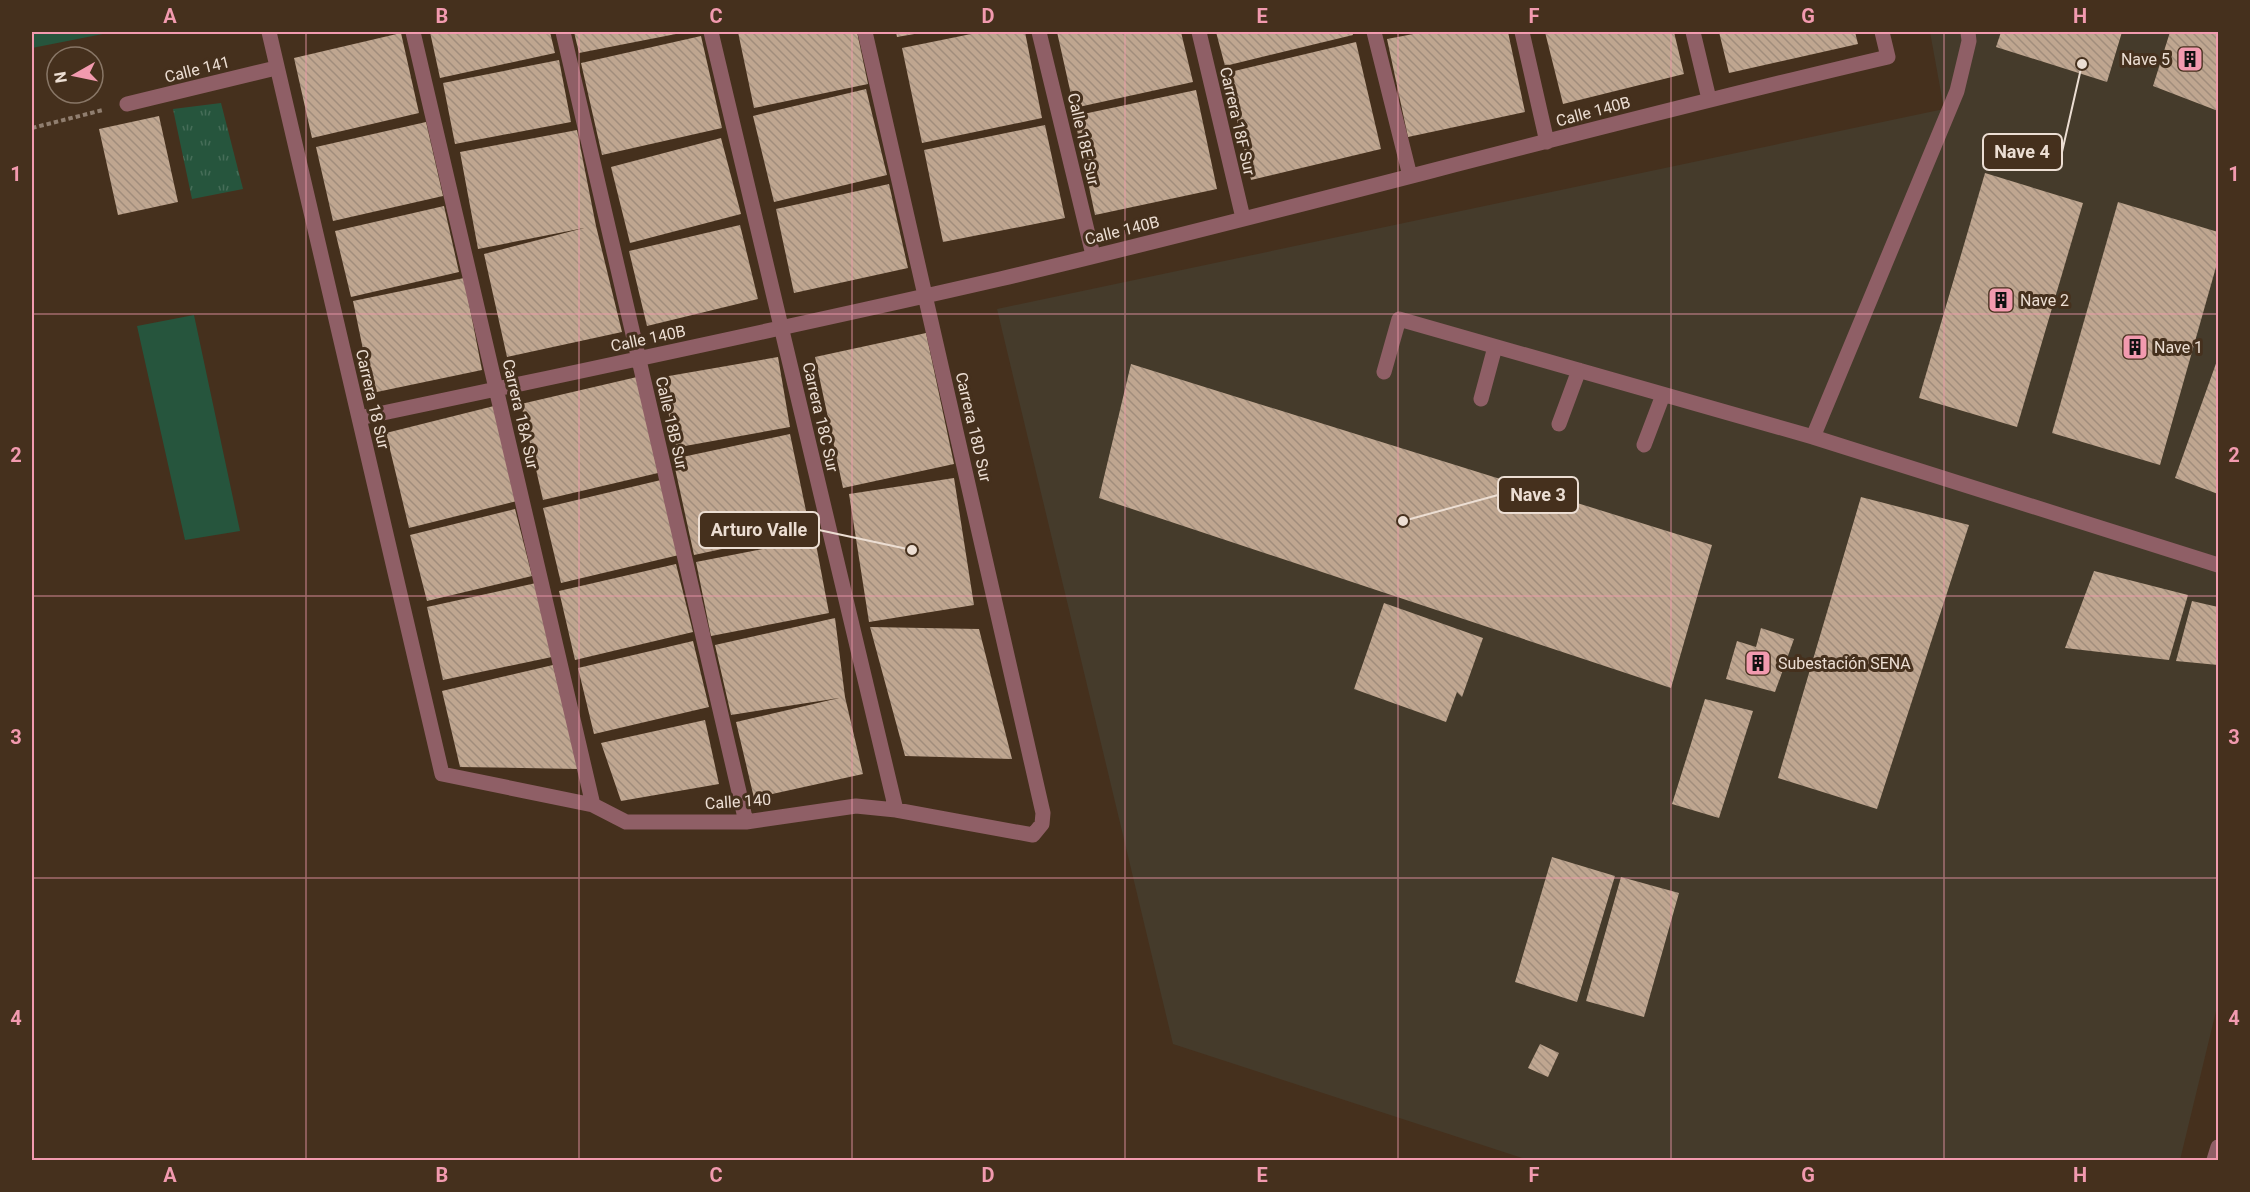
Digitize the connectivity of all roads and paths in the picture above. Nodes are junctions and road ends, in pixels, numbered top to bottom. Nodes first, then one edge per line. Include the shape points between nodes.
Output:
1 (269, 32) edge
2 (413, 32) edge
3 (563, 32) edge
4 (711, 32) edge
5 (865, 32) edge
6 (1040, 32) edge
7 (1199, 32) edge
8 (1374, 32) edge
9 (1522, 32) edge
10 (1693, 32) edge
11 (1882, 32) edge
12 (1968, 32) edge
13 (276, 68) junction
14 (1709, 99) junction
15 (127, 104) joint
16 (32, 128) edge
17 (1547, 142) junction
18 (1410, 176) junction
19 (1243, 218) junction
20 (1093, 255) junction
21 (926, 294) junction
22 (781, 328) junction
23 (1495, 347) junction
24 (639, 359) junction
25 (1579, 370) junction
26 (1384, 372) dead end
27 (496, 389) junction
28 (1663, 394) junction
29 (1480, 399) dead end
30 (359, 418) junction
31 (1559, 424) dead end
32 (1813, 437) junction
33 (1644, 445) dead end
34 (2218, 565) edge
35 (442, 774) joint
36 (593, 805) junction
37 (896, 810) junction
38 (746, 822) junction
39 (1038, 830) joint
40 (2218, 1147) edge
41 (2214, 1161) edge

1 - 13 street, Carrera 18 Sur
2 - 27 street, Carrera 18A Sur
3 - 24 street, Calle 18B Sur
4 - 22 street, Carrera 18C Sur
5 - 21 street, Carrera 18D Sur
6 - 20 street, Calle 18E Sur
7 - 19 street, Carrera 18F Sur
8 - 18 street
9 - 17 street
10 - 14 street
11 - 14 street, Calle 140B via 1888,57
12 - 32 street via 1957,91
13 - 15 street, Calle 141
13 - 30 street, Carrera 18 Sur
14 - 17 street, Calle 140B
15 - 16 path
17 - 18 street, Calle 140B
18 - 19 street, Calle 140B
19 - 20 street, Calle 140B
20 - 21 street, Calle 140B
21 - 22 street, Calle 140B
21 - 39 street, Carrera 18D Sur via 1042,813
22 - 24 street, Calle 140B
22 - 37 street, Carrera 18C Sur
23 - 25 street
23 - 26 street via 1399,320
23 - 29 street
24 - 27 street, Calle 140B
24 - 38 street, Calle 18B Sur
25 - 28 street
25 - 31 street
27 - 30 street, Calle 140B
27 - 36 street, Carrera 18A Sur
28 - 32 street
28 - 33 street
30 - 35 street, Carrera 18 Sur
32 - 34 street
35 - 36 street, Calle 140
36 - 38 street, Calle 140 via 626,822
37 - 38 street, Calle 140 via 856,806
37 - 39 street, Calle 140 via 1025,835
40 - 41 street

